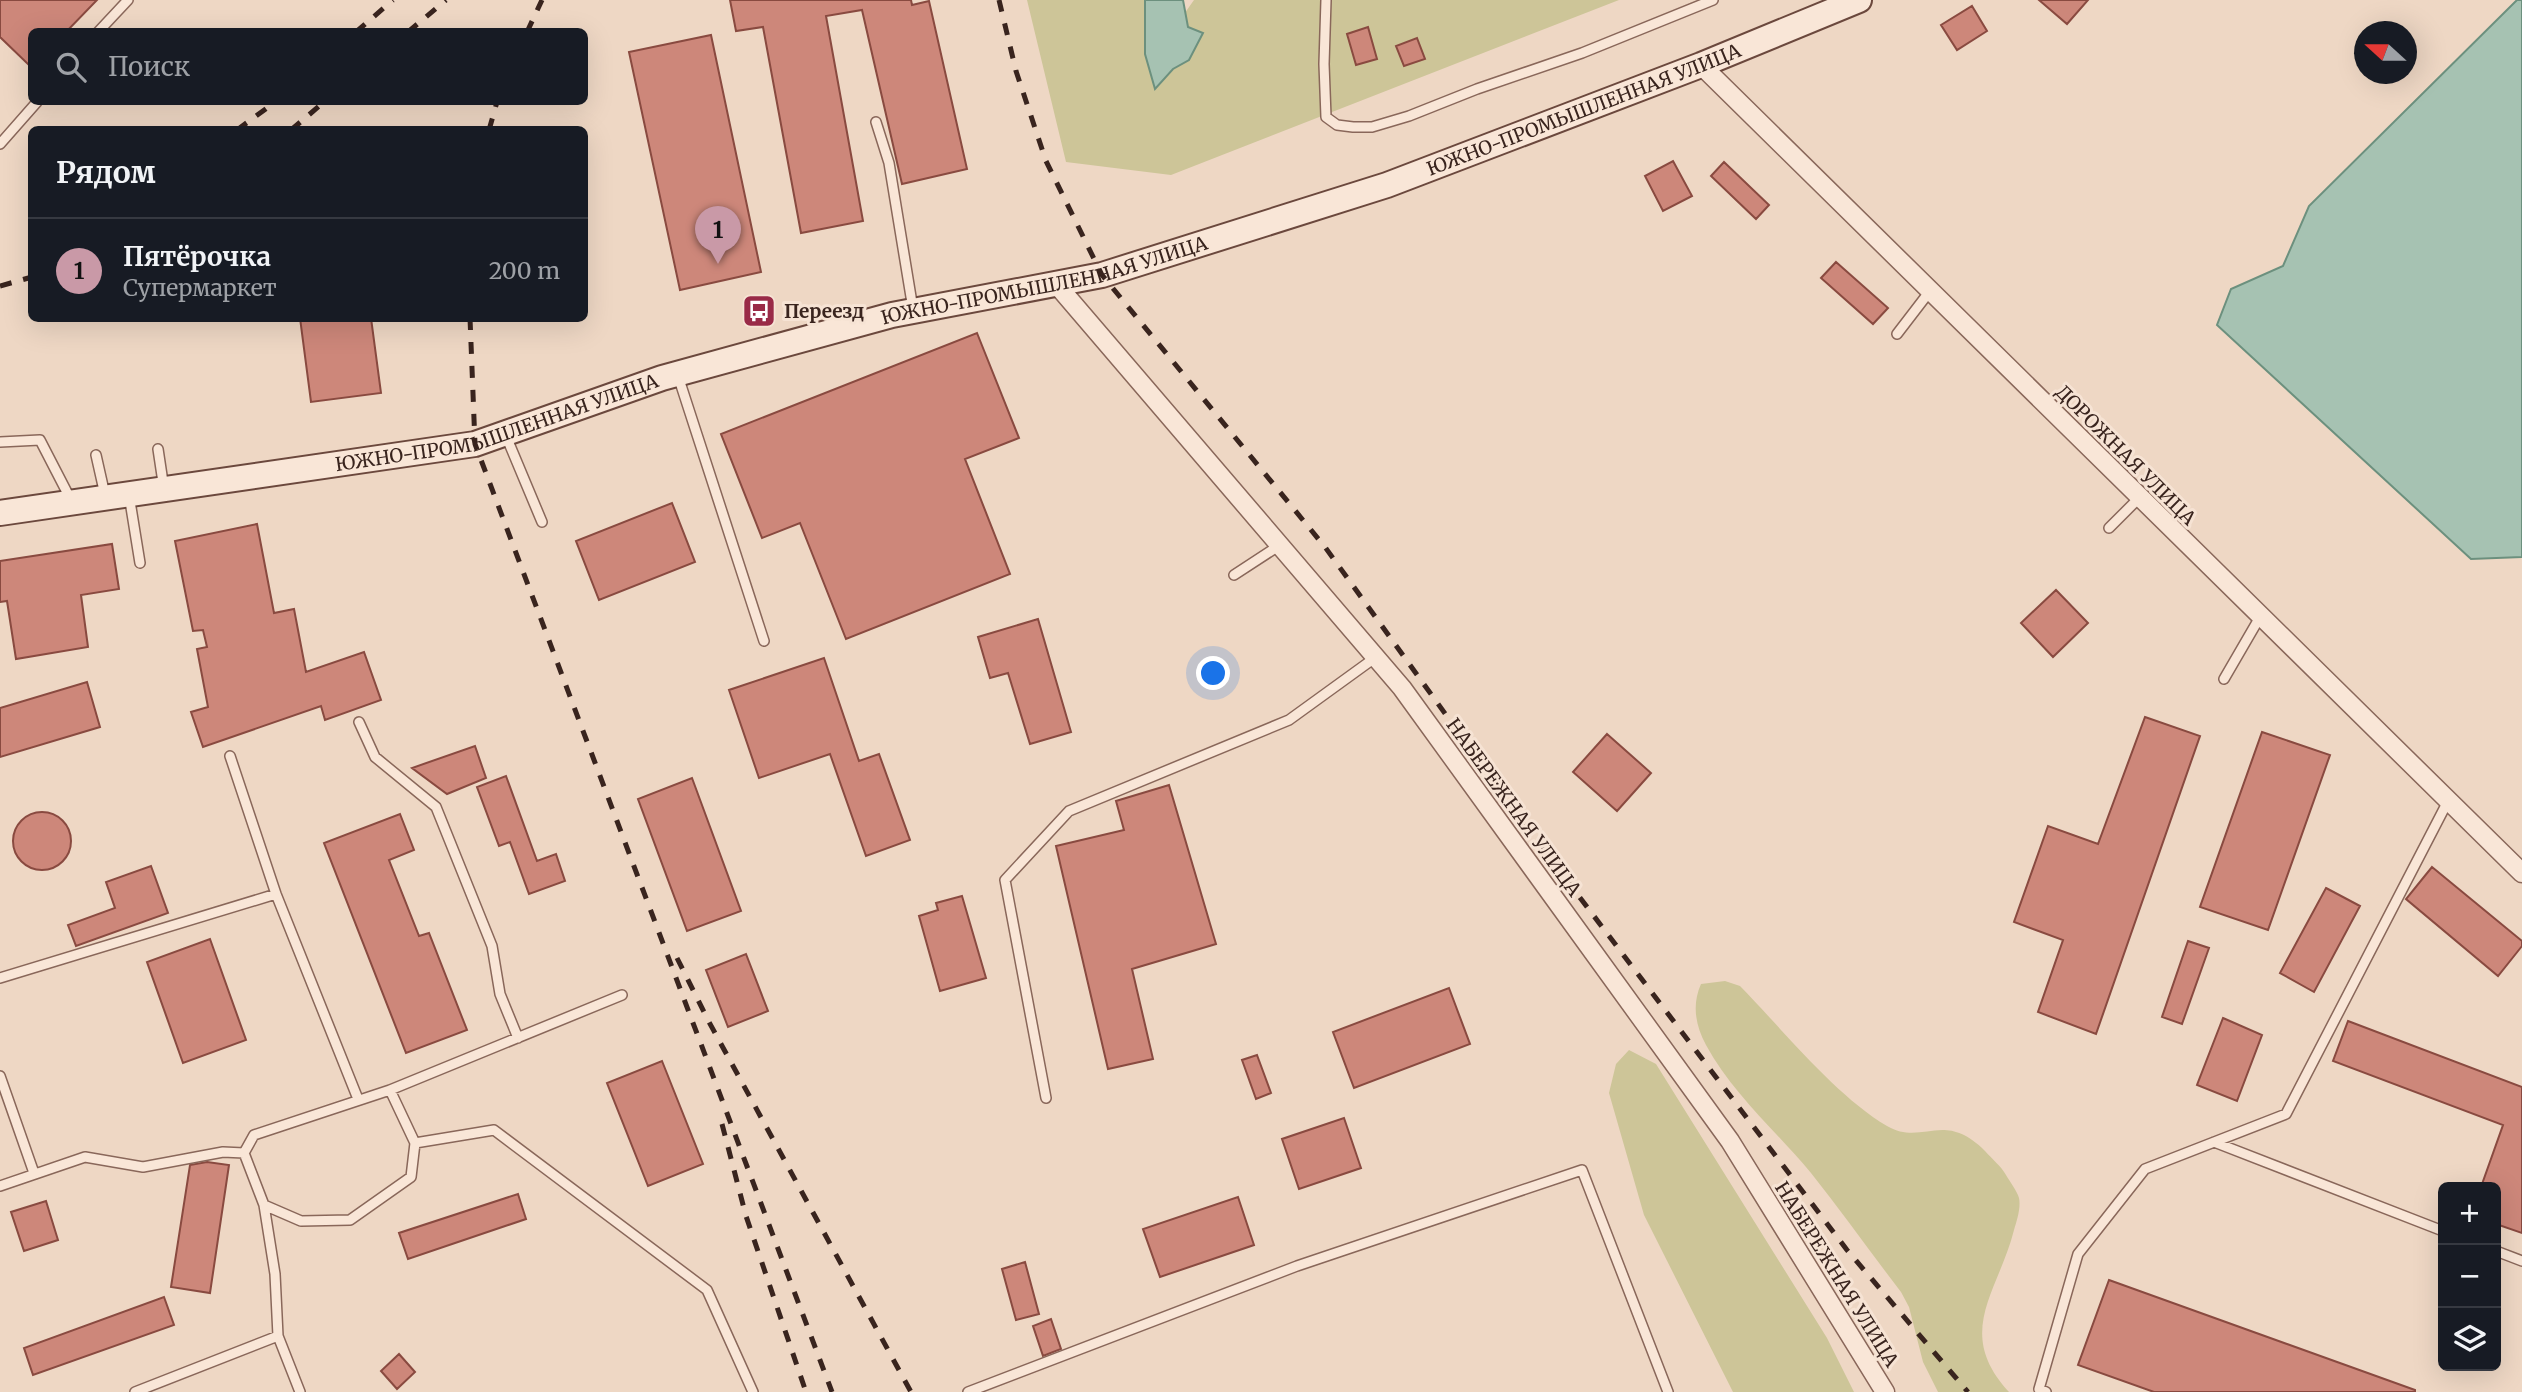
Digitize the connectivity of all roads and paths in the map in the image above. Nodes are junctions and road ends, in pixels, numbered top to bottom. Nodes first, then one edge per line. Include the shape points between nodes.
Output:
1 (128, 0) edge
2 (1326, 0) edge
3 (1713, 0) edge
4 (1859, 0) edge
5 (102, 28) edge
6 (1701, 65) junction
7 (34, 105) edge
8 (876, 122) dead end
9 (1, 140) edge
10 (1057, 285) junction
11 (1930, 291) junction
12 (914, 311) junction
13 (1897, 334) dead end
14 (678, 374) junction
15 (505, 434) junction
16 (0, 442) edge
17 (158, 449) dead end
18 (96, 455) dead end
19 (164, 490) junction
20 (117, 497) junction
21 (2140, 498) junction
22 (73, 503) junction
23 (0, 513) edge
24 (542, 522) dead end
25 (2109, 528) dead end
26 (1280, 545) junction
27 (140, 562) dead end
28 (1234, 575) dead end
29 (2260, 617) junction
30 (764, 641) dead end
31 (1376, 657) junction
32 (2224, 679) dead end
33 (359, 722) dead end
34 (230, 757) dead end
35 (2447, 803) junction
36 (2522, 873) edge
37 (276, 894) junction
38 (0, 978) edge
39 (622, 995) dead end
40 (518, 1038) junction
41 (0, 1076) edge
42 (390, 1090) junction
43 (1046, 1098) dead end
44 (358, 1100) junction
45 (2214, 1142) junction
46 (415, 1143) junction
47 (244, 1153) junction
48 (34, 1173) junction
49 (0, 1186) edge
50 (264, 1205) junction
51 (2438, 1229) edge
52 (2501, 1253) edge
53 (2522, 1261) edge
54 (278, 1336) junction
55 (135, 1392) edge
56 (300, 1392) edge
57 (753, 1392) edge
58 (968, 1392) edge
59 (1668, 1392) edge
60 (1885, 1392) edge
61 (2046, 1392) edge

1 - 5 lane
2 - 3 lane via 1326,117 1337,125 1373,127 1582,54
4 - 6 street, ЮЖНО-ПРОМЫШЛЕННАЯ УЛИЦА
6 - 10 street, ЮЖНО-ПРОМЫШЛЕННАЯ УЛИЦА via 1387,185
6 - 11 street, ДОРОЖНАЯ УЛИЦА
7 - 9 lane
8 - 12 lane via 889,163
10 - 12 street, ЮЖНО-ПРОМЫШЛЕННАЯ УЛИЦА
10 - 26 street, НАБЕРЕЖНАЯ УЛИЦА
11 - 13 lane
11 - 21 street, ДОРОЖНАЯ УЛИЦА
12 - 14 street, ЮЖНО-ПРОМЫШЛЕННАЯ УЛИЦА
14 - 15 street, ЮЖНО-ПРОМЫШЛЕННАЯ УЛИЦА
14 - 30 lane
15 - 19 street, ЮЖНО-ПРОМЫШЛЕННАЯ УЛИЦА via 475,444
15 - 24 lane
16 - 22 lane via 40,440
17 - 19 lane
18 - 20 lane
19 - 20 street, ЮЖНО-ПРОМЫШЛЕННАЯ УЛИЦА
20 - 22 street, ЮЖНО-ПРОМЫШЛЕННАЯ УЛИЦА
20 - 27 lane
21 - 25 lane
21 - 29 street, ДОРОЖНАЯ УЛИЦА
22 - 23 street, ЮЖНО-ПРОМЫШЛЕННАЯ УЛИЦА
26 - 28 lane
26 - 31 street, НАБЕРЕЖНАЯ УЛИЦА
29 - 32 lane
29 - 35 street, ДОРОЖНАЯ УЛИЦА
31 - 43 lane via 1289,720 1069,811 1005,880
31 - 60 street, НАБЕРЕЖНАЯ УЛИЦА via 1730,1141
33 - 40 lane via 375,757 436,807 492,946 500,994
34 - 37 lane
35 - 36 street, ДОРОЖНАЯ УЛИЦА
35 - 45 lane via 2286,1114
37 - 38 lane
37 - 44 lane
39 - 40 lane
40 - 42 lane
41 - 48 lane
42 - 44 lane
42 - 46 lane
44 - 47 lane via 254,1135
45 - 51 lane
45 - 61 lane via 2145,1169 2078,1254 2039,1390
46 - 50 lane via 411,1177 350,1220 301,1221
46 - 57 lane via 494,1130 707,1290
47 - 48 lane via 223,1152 143,1167 85,1157
47 - 50 lane
48 - 49 lane
50 - 54 lane via 275,1274
52 - 53 lane
54 - 55 lane
54 - 56 lane
58 - 59 lane via 1297,1266 1582,1170

